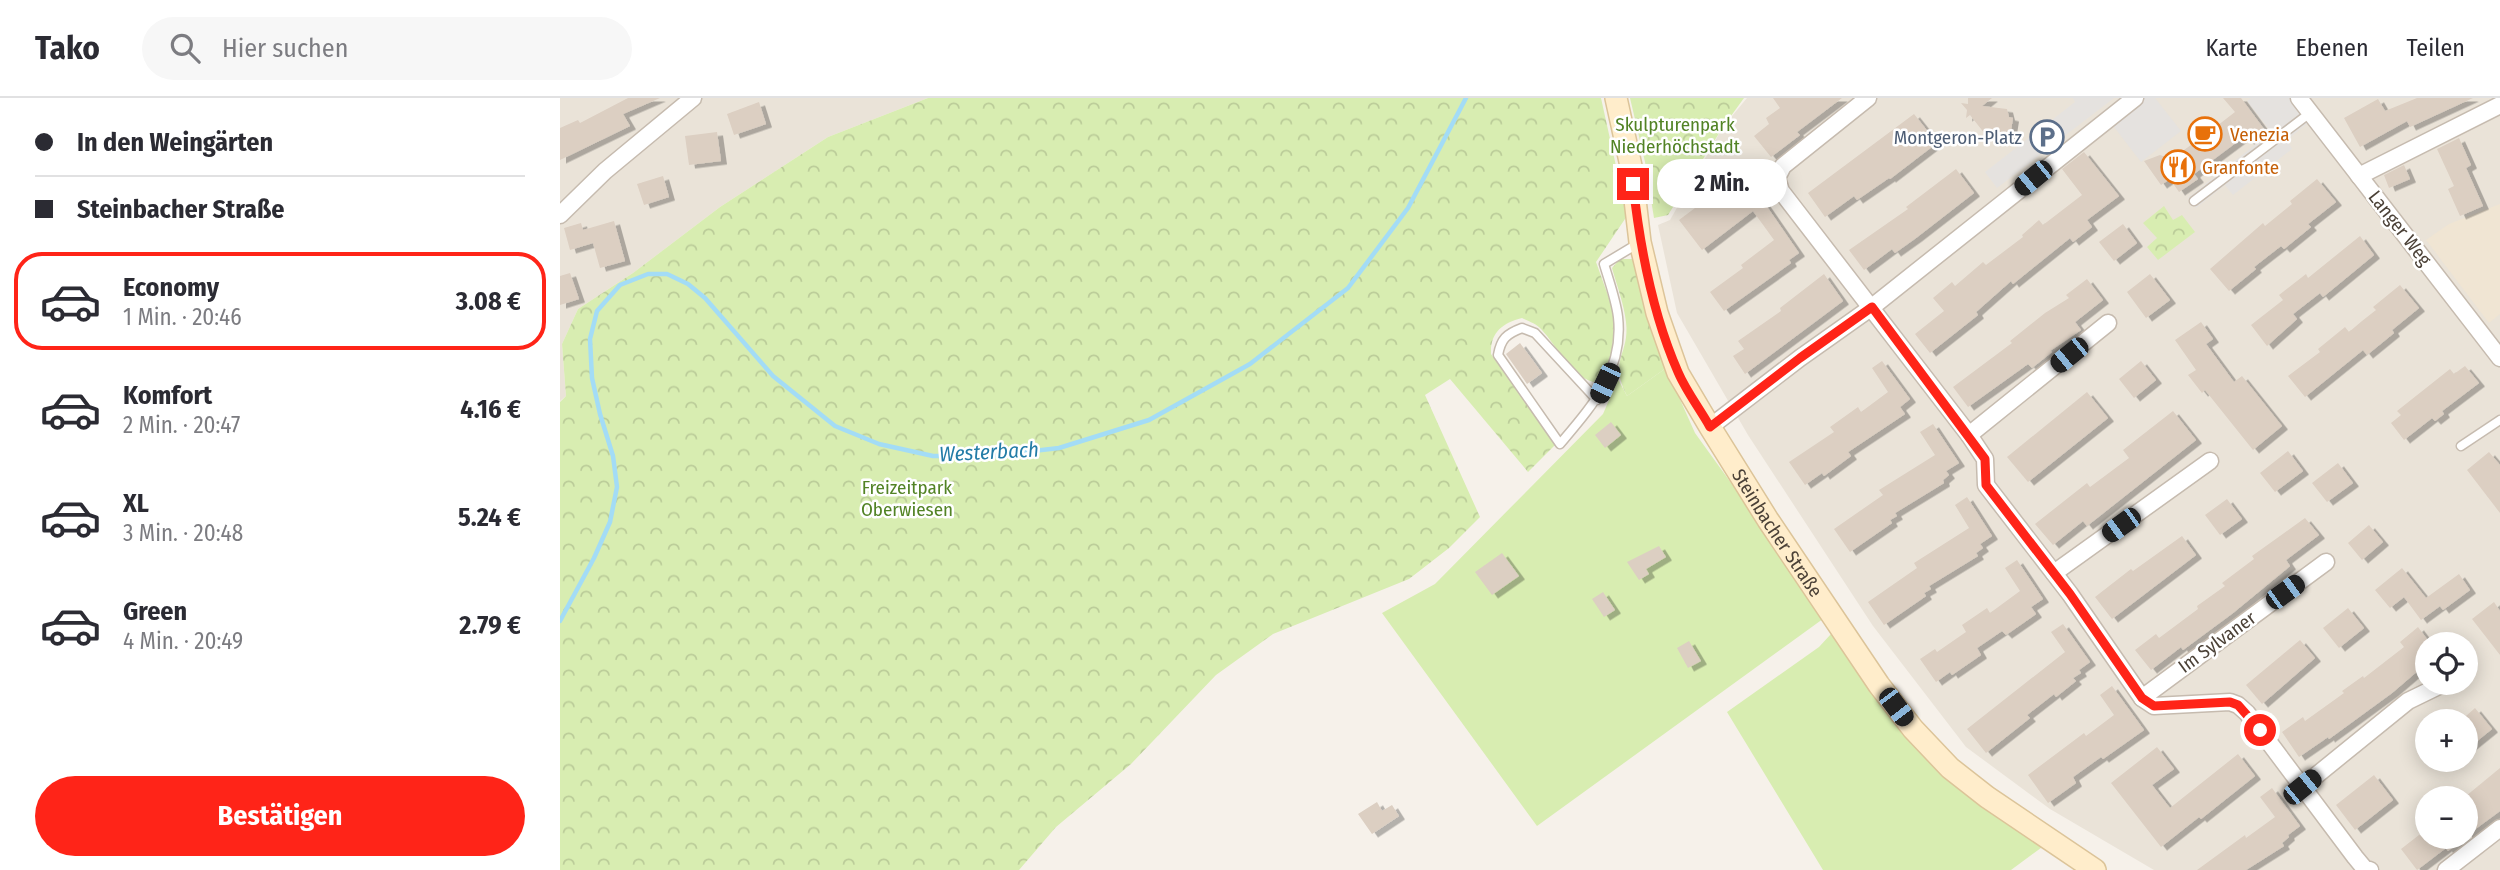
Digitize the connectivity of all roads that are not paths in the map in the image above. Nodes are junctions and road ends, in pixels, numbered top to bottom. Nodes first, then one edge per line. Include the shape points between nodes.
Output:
1 (693, 98) edge
2 (1615, 98) edge
3 (1868, 98) edge
4 (2135, 98) edge
5 (2299, 98) edge
6 (2500, 106) edge
7 (2310, 113) junction
8 (2359, 176) junction
9 (2194, 201) dead end
10 (560, 215) edge
11 (1640, 242) junction
12 (1872, 307) junction
13 (2108, 323) dead end
14 (2500, 358) edge
15 (1597, 400) junction
16 (2500, 420) edge
17 (1710, 427) junction
18 (1969, 435) junction
19 (2461, 446) dead end
20 (2210, 461) dead end
21 (2326, 562) dead end
22 (2054, 573) junction
23 (2420, 695) edge
24 (2142, 698) junction
25 (2302, 787) junction
26 (2500, 828) edge
27 (2095, 870) edge
28 (2370, 870) edge
29 (2446, 870) edge

1 - 10 street
2 - 11 main road, Steinbacher Straße via 1631,166
3 - 12 street via 1783,166 1777,178 1781,191
4 - 12 street
5 - 7 street, Langer Weg
6 - 8 street
7 - 8 street, Langer Weg
7 - 9 lane
8 - 14 street, Langer Weg
11 - 15 lane via 1604,264 1618,316 1619,343
11 - 17 main road, Steinbacher Straße via 1678,373
12 - 17 street
12 - 18 street
13 - 18 street
15 - 15 lane via 1535,333 1522,328 1500,342 1498,355 1560,444
16 - 19 lane
17 - 27 main road, Steinbacher Straße via 1768,520 1913,729 1950,768 1987,797
18 - 22 street via 1985,459 1986,485
20 - 22 street
21 - 24 street, Im Sylvaner
22 - 24 street
23 - 25 street
24 - 25 street via 2154,706 2238,705
25 - 28 street
26 - 29 street

